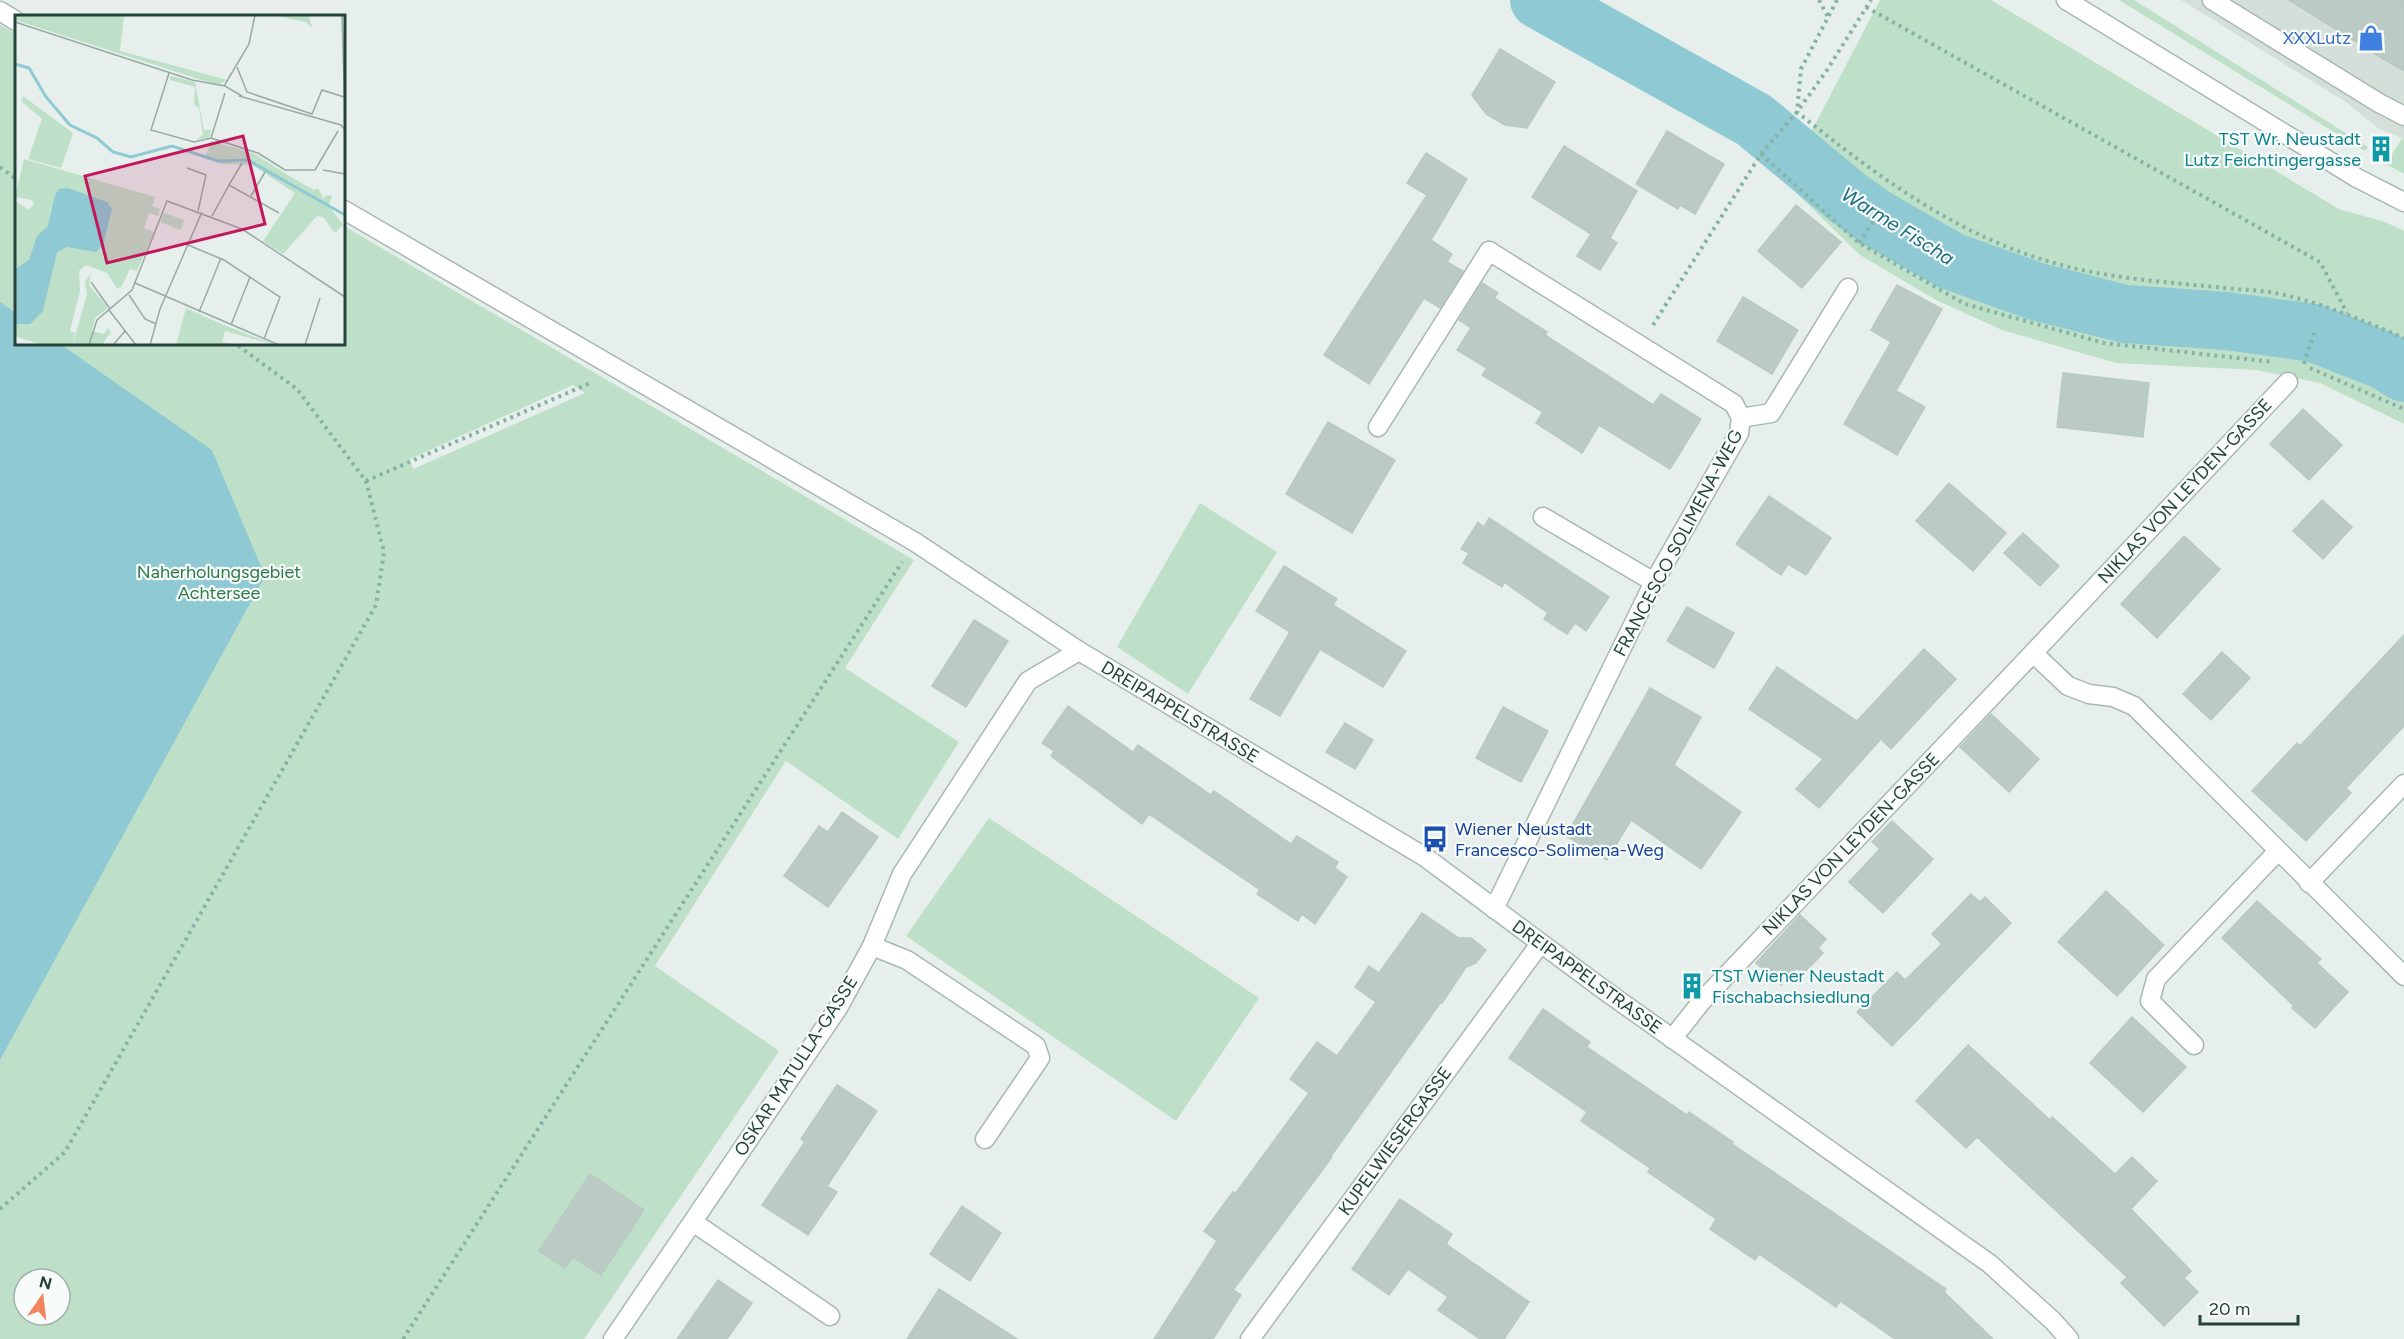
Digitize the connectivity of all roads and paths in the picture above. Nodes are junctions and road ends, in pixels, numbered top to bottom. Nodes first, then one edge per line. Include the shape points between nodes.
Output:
1 (1819, 0) edge
2 (1837, 0) edge
3 (1871, 0) edge
4 (2212, 0) edge
5 (2072, 1) edge
6 (1866, 7) junction
7 (0, 11) edge
8 (1828, 17) junction
9 (15, 20) edge
10 (1797, 112) junction
11 (2404, 116) edge
12 (1761, 154) junction
13 (0, 167) edge
14 (15, 178) edge
15 (2404, 202) edge
16 (345, 211) edge
17 (1876, 218) dead end
18 (1859, 243) junction
19 (1848, 288) dead end
20 (2347, 313) junction
21 (2314, 333) dead end
22 (2404, 338) edge
23 (237, 345) edge
24 (1640, 345) junction
25 (2280, 363) dead end
26 (621, 370) junction
27 (2288, 382) dead end
28 (2404, 409) edge
29 (1741, 418) junction
30 (1378, 427) dead end
31 (366, 481) junction
32 (1543, 517) dead end
33 (915, 542) junction
34 (1654, 582) junction
35 (1079, 651) junction
36 (2033, 652) junction
37 (2404, 784) edge
38 (2278, 851) junction
39 (2310, 883) junction
40 (1494, 909) junction
41 (1540, 944) junction
42 (872, 945) junction
43 (2404, 976) edge
44 (1672, 1039) junction
45 (2194, 1045) dead end
46 (984, 1139) dead end
47 (0, 1209) edge
48 (693, 1222) junction
49 (830, 1316) dead end
50 (403, 1339) edge
51 (613, 1339) edge
52 (1250, 1339) edge
53 (2069, 1339) edge

1 - 8 path
2 - 8 path
3 - 6 path
4 - 11 street
5 - 15 street via 2357,178
6 - 10 path
6 - 20 path via 2320,262
7 - 9 street
8 - 10 path via 1801,69
10 - 12 path
10 - 20 path via 1928,209 1992,241 2055,264 2130,279 2275,293
12 - 18 path
12 - 24 path
13 - 14 path
16 - 26 street, DREIPAPPELSTRASSE
17 - 18 path
18 - 25 path via 1965,304 2104,344
19 - 29 street via 1771,413
20 - 22 path
21 - 28 path via 2303,365
23 - 31 path via 297,389
24 - 29 street, FRANCESCO SOLIMENA-WEG via 1734,404
24 - 30 street, FRANCESCO SOLIMENA-WEG via 1489,251
26 - 31 path
26 - 33 street, DREIPAPPELSTRASSE
27 - 36 street, NIKLAS VON LEYDEN-GASSE
29 - 34 street, FRANCESCO SOLIMENA-WEG via 1739,433
31 - 47 path via 384,552 376,605 65,1152
32 - 34 street
33 - 35 street, DREIPAPPELSTRASSE
33 - 50 path
34 - 40 street, FRANCESCO SOLIMENA-WEG
35 - 40 street, DREIPAPPELSTRASSE via 1425,857
35 - 42 street, OSKAR MATULLA-GASSE via 1028,681 902,874
36 - 38 street via 2068,686 2089,694 2113,696 2134,706
36 - 44 street, NIKLAS VON LEYDEN-GASSE via 1702,1001
37 - 39 street
38 - 39 street
38 - 45 street via 2156,979 2150,1001
39 - 43 street
40 - 41 street, DREIPAPPELSTRASSE
41 - 44 street, DREIPAPPELSTRASSE
41 - 52 street, KUPELWIESERGASSE
42 - 46 street via 907,960 1036,1046 1040,1059
42 - 48 street, OSKAR MATULLA-GASSE via 838,1008
44 - 53 street, DREIPAPPELSTRASSE via 1990,1264
48 - 49 street
48 - 51 street, OSKAR MATULLA-GASSE

